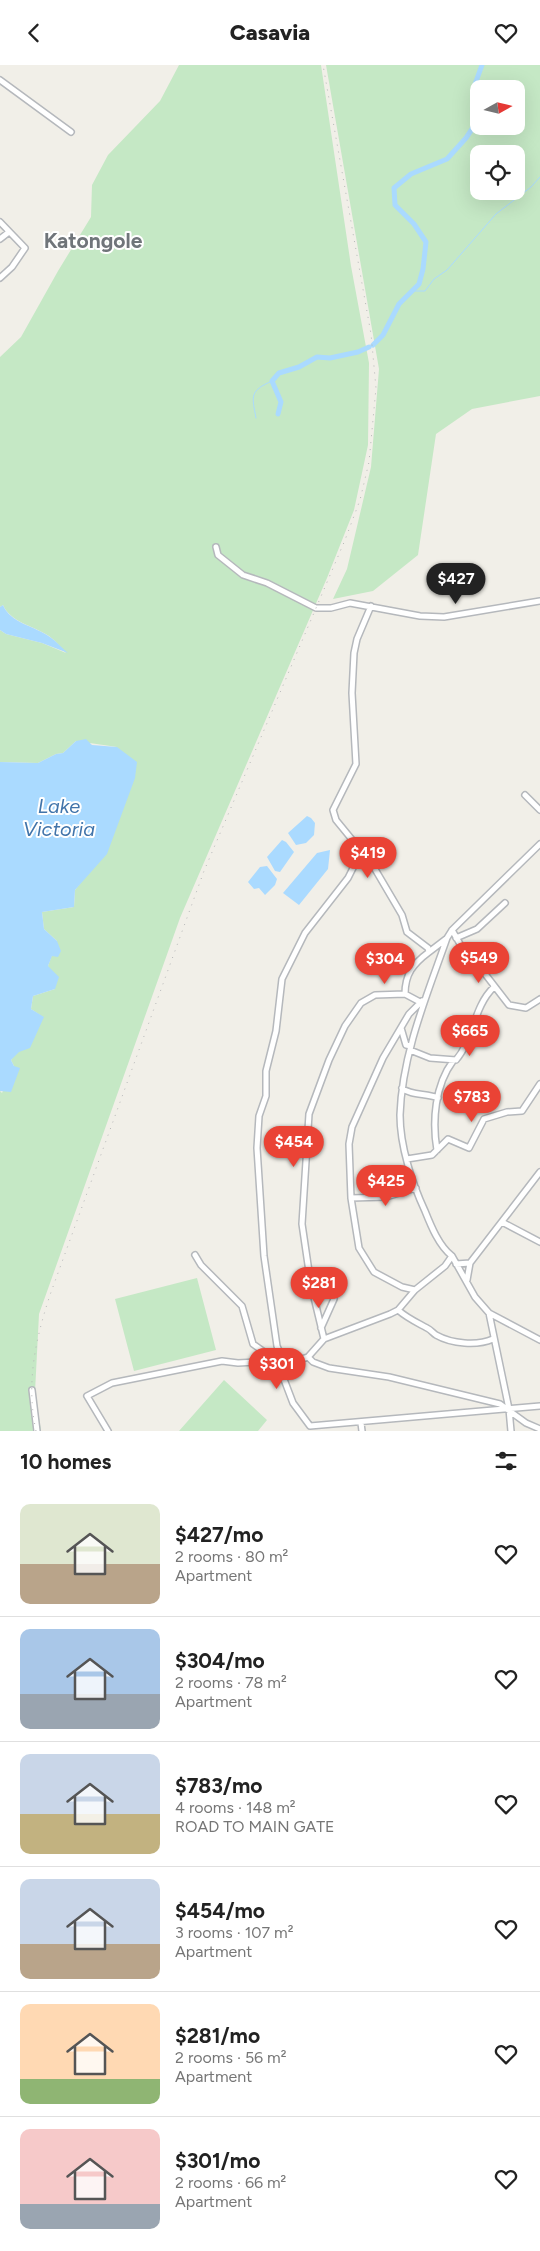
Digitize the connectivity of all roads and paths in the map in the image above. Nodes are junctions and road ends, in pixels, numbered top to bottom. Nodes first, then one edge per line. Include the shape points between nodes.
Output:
1 (0, 80) edge
2 (71, 132) dead end
3 (0, 222) edge
4 (9, 232) junction
5 (0, 239) edge
6 (0, 278) edge
7 (216, 547) dead end
8 (540, 601) edge
9 (371, 606) junction
10 (525, 795) dead end
11 (540, 809) edge
12 (540, 844) edge
13 (359, 848) junction
14 (505, 903) dead end
15 (452, 930) junction
16 (456, 937) junction
17 (447, 938) junction
18 (429, 952) junction
19 (494, 987) junction
20 (404, 994) junction
21 (540, 999) edge
22 (422, 1001) junction
23 (401, 1028) junction
24 (411, 1048) junction
25 (446, 1059) junction
26 (453, 1061) junction
27 (447, 1072) junction
28 (540, 1084) edge
29 (402, 1088) junction
30 (438, 1098) junction
31 (437, 1150) junction
32 (407, 1159) junction
33 (540, 1172) edge
34 (416, 1189) junction
35 (351, 1198) junction
36 (502, 1221) junction
37 (540, 1242) edge
38 (195, 1255) dead end
39 (452, 1256) junction
40 (470, 1263) junction
41 (456, 1264) junction
42 (467, 1280) junction
43 (415, 1290) junction
44 (334, 1299) dead end
45 (398, 1310) junction
46 (488, 1313) junction
47 (321, 1328) junction
48 (324, 1339) junction
49 (492, 1339) junction
50 (540, 1339) edge
51 (283, 1355) junction
52 (308, 1357) junction
53 (277, 1361) junction
54 (32, 1390) dead end
55 (540, 1406) edge
56 (509, 1409) junction
57 (361, 1423) junction
58 (540, 1429) edge
59 (37, 1431) edge
60 (108, 1431) edge
61 (362, 1431) edge
62 (511, 1431) edge

1 - 2 street
3 - 4 street
4 - 5 street
4 - 6 street via 25,248
7 - 9 street via 218,555 243,575 267,583 316,609 350,603
8 - 9 street via 444,617 420,616
9 - 13 street via 354,653 352,693 356,764 333,810 336,820
10 - 11 street
12 - 15 street
13 - 18 street via 396,904 406,932
13 - 51 street via 348,878 306,933 282,979 276,1031 266,1071 266,1096 257,1131 264,1256 277,1346
14 - 16 street via 477,929
15 - 16 street
15 - 17 street
16 - 19 street
17 - 18 street
17 - 22 street
18 - 20 street via 412,967
19 - 21 street via 509,1005 520,1009 530,1007
19 - 26 street via 484,998 460,1057
20 - 22 street
20 - 47 street via 375,995 356,1008 329,1060 309,1114 302,1224
22 - 23 street
22 - 24 street
23 - 24 street via 406,1045
23 - 35 street via 383,1057 352,1127 349,1144
24 - 25 street via 430,1058
24 - 29 street
25 - 26 street
25 - 27 street
26 - 27 street
27 - 30 street
28 - 31 street via 522,1111 484,1119 469,1148 448,1139
29 - 30 street
29 - 32 street via 400,1117
30 - 31 street via 434,1119
31 - 32 street via 429,1157
32 - 34 street
33 - 36 street
34 - 35 street via 386,1197
34 - 39 street via 432,1227
35 - 43 street via 355,1232 365,1260 374,1272
36 - 37 street
36 - 40 street
38 - 53 street via 242,1306 256,1348
39 - 41 street
39 - 43 street via 445,1266
40 - 41 street
40 - 42 street
41 - 42 street
42 - 46 street
43 - 45 street
44 - 47 street
45 - 48 street
45 - 49 street via 438,1336 479,1344
46 - 49 street
46 - 50 street
47 - 48 street
48 - 52 street
49 - 56 street
51 - 52 street via 296,1359
51 - 53 street
52 - 56 street via 329,1368 389,1377 500,1404
53 - 57 street via 293,1403 310,1427
53 - 60 street via 222,1361 112,1383 87,1396
54 - 59 street
55 - 56 street
56 - 57 street
56 - 58 street via 526,1423
56 - 62 street
57 - 61 street

